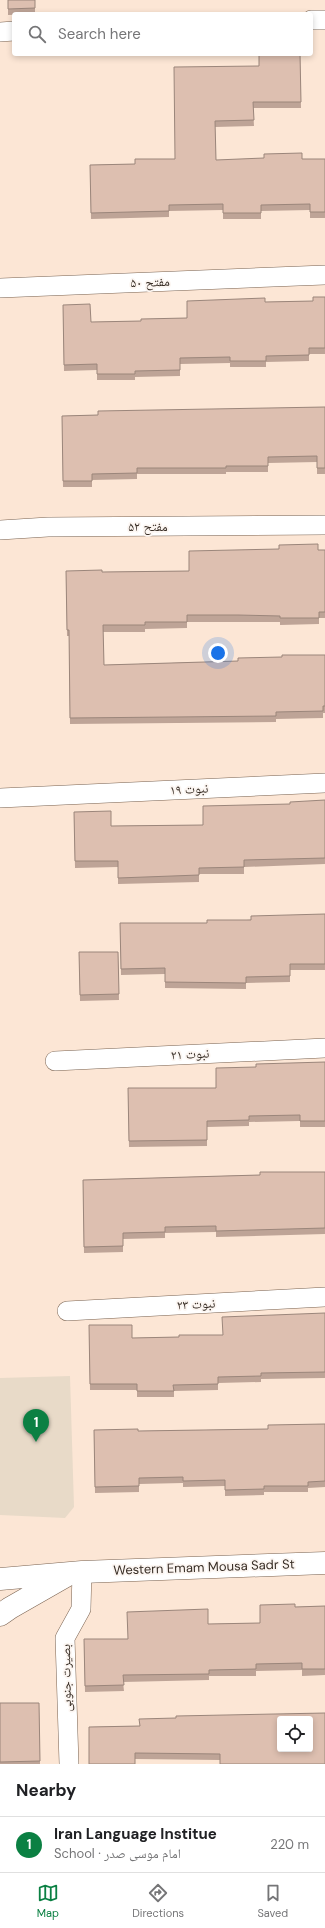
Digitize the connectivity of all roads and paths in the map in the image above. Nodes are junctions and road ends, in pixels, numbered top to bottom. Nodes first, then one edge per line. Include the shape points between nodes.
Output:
1 (313, 20) edge
2 (325, 20) edge
3 (12, 31) edge
4 (0, 32) edge
5 (325, 275) edge
6 (0, 288) edge
7 (325, 524) edge
8 (0, 530) edge
9 (325, 783) edge
10 (0, 798) edge
11 (325, 1048) edge
12 (55, 1061) dead end
13 (325, 1297) edge
14 (67, 1311) dead end
15 (0, 1563) edge
16 (325, 1563) edge
17 (77, 1572) junction
18 (0, 1579) edge
19 (0, 1615) edge
20 (68, 1764) edge

1 - 2 street
3 - 4 street
5 - 6 street, مفتح ۵۰
7 - 8 street, مفتح ۵۲ via 48,527
9 - 10 street, نبوت ۱۹
11 - 12 street, نبوت ۲۱
13 - 14 street, نبوت ۲۳
15 - 17 street
16 - 17 street, Western Emam Mousa Sadr St
17 - 18 street
17 - 19 street
17 - 20 street, بصیرت جنوبی via 81,1609 65,1638

